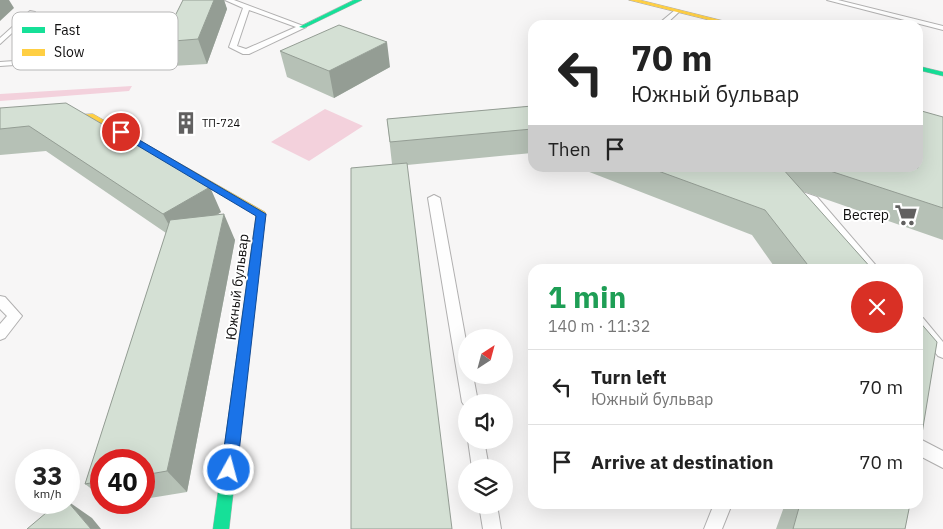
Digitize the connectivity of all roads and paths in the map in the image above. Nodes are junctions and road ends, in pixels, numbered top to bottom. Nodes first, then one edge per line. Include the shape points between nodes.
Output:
1 (228, 0) edge
2 (359, 0) edge
3 (632, 0) edge
4 (830, 0) edge
5 (246, 7) junction
6 (676, 8) junction
7 (665, 20) edge
8 (718, 20) edge
9 (911, 20) edge
10 (923, 23) edge
11 (302, 27) junction
12 (943, 28) edge
13 (12, 31) edge
14 (0, 42) edge
15 (923, 69) edge
16 (943, 74) edge
17 (0, 122) edge
18 (786, 190) edge
19 (434, 198) dead end
20 (869, 264) edge
21 (0, 302) edge
22 (923, 328) edge
23 (0, 334) edge
24 (943, 352) edge
25 (469, 394) edge
26 (923, 449) edge
27 (943, 460) edge
28 (721, 509) edge
29 (490, 514) edge
30 (221, 529) edge
31 (492, 529) edge
32 (714, 529) edge

1 - 5 lane
2 - 11 street
3 - 6 street
4 - 9 lane
5 - 11 lane
5 - 11 lane via 233,46 246,52
6 - 7 lane
6 - 8 street
10 - 12 lane
13 - 14 lane
15 - 16 street
17 - 30 street, Южный бульвар via 93,116 261,214
18 - 20 lane via 813,199
19 - 25 lane
21 - 23 lane via 15,316
22 - 24 lane
26 - 27 lane
28 - 32 lane
29 - 31 lane

